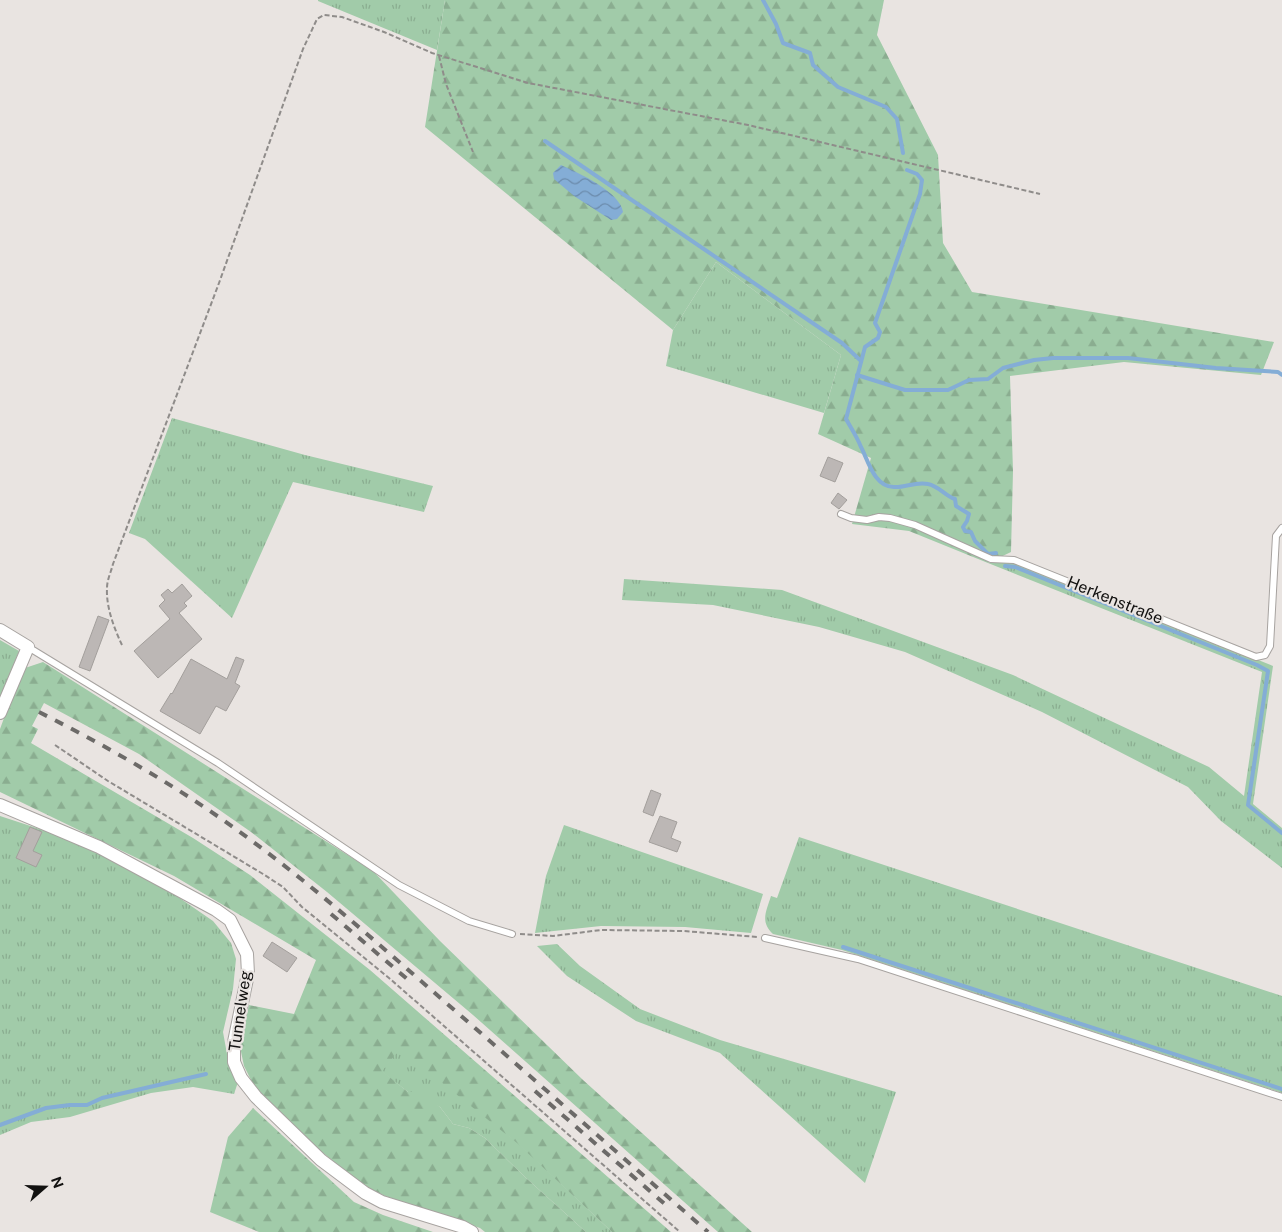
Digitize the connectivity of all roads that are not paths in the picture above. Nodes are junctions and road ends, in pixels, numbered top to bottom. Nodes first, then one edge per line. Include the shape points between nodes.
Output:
1 (841, 514) dead end
2 (1282, 528) edge
3 (0, 630) edge
4 (28, 647) junction
5 (0, 713) edge
6 (0, 804) edge
7 (512, 934) road end
8 (765, 938) road end
9 (1282, 1097) edge
10 (472, 1232) edge

1 - 2 lane, Herkenstraße via 867,520 890,518 915,525 991,559 1014,560 1256,657 1265,655 1270,646 1276,536
3 - 4 street
4 - 5 street
4 - 7 lane via 218,763 399,885 469,921
6 - 10 street, Tunnelweg via 99,846 230,920 247,954 248,974 234,1042 234,1062 241,1078 256,1097 321,1160 365,1193 382,1202
8 - 9 lane via 858,959

